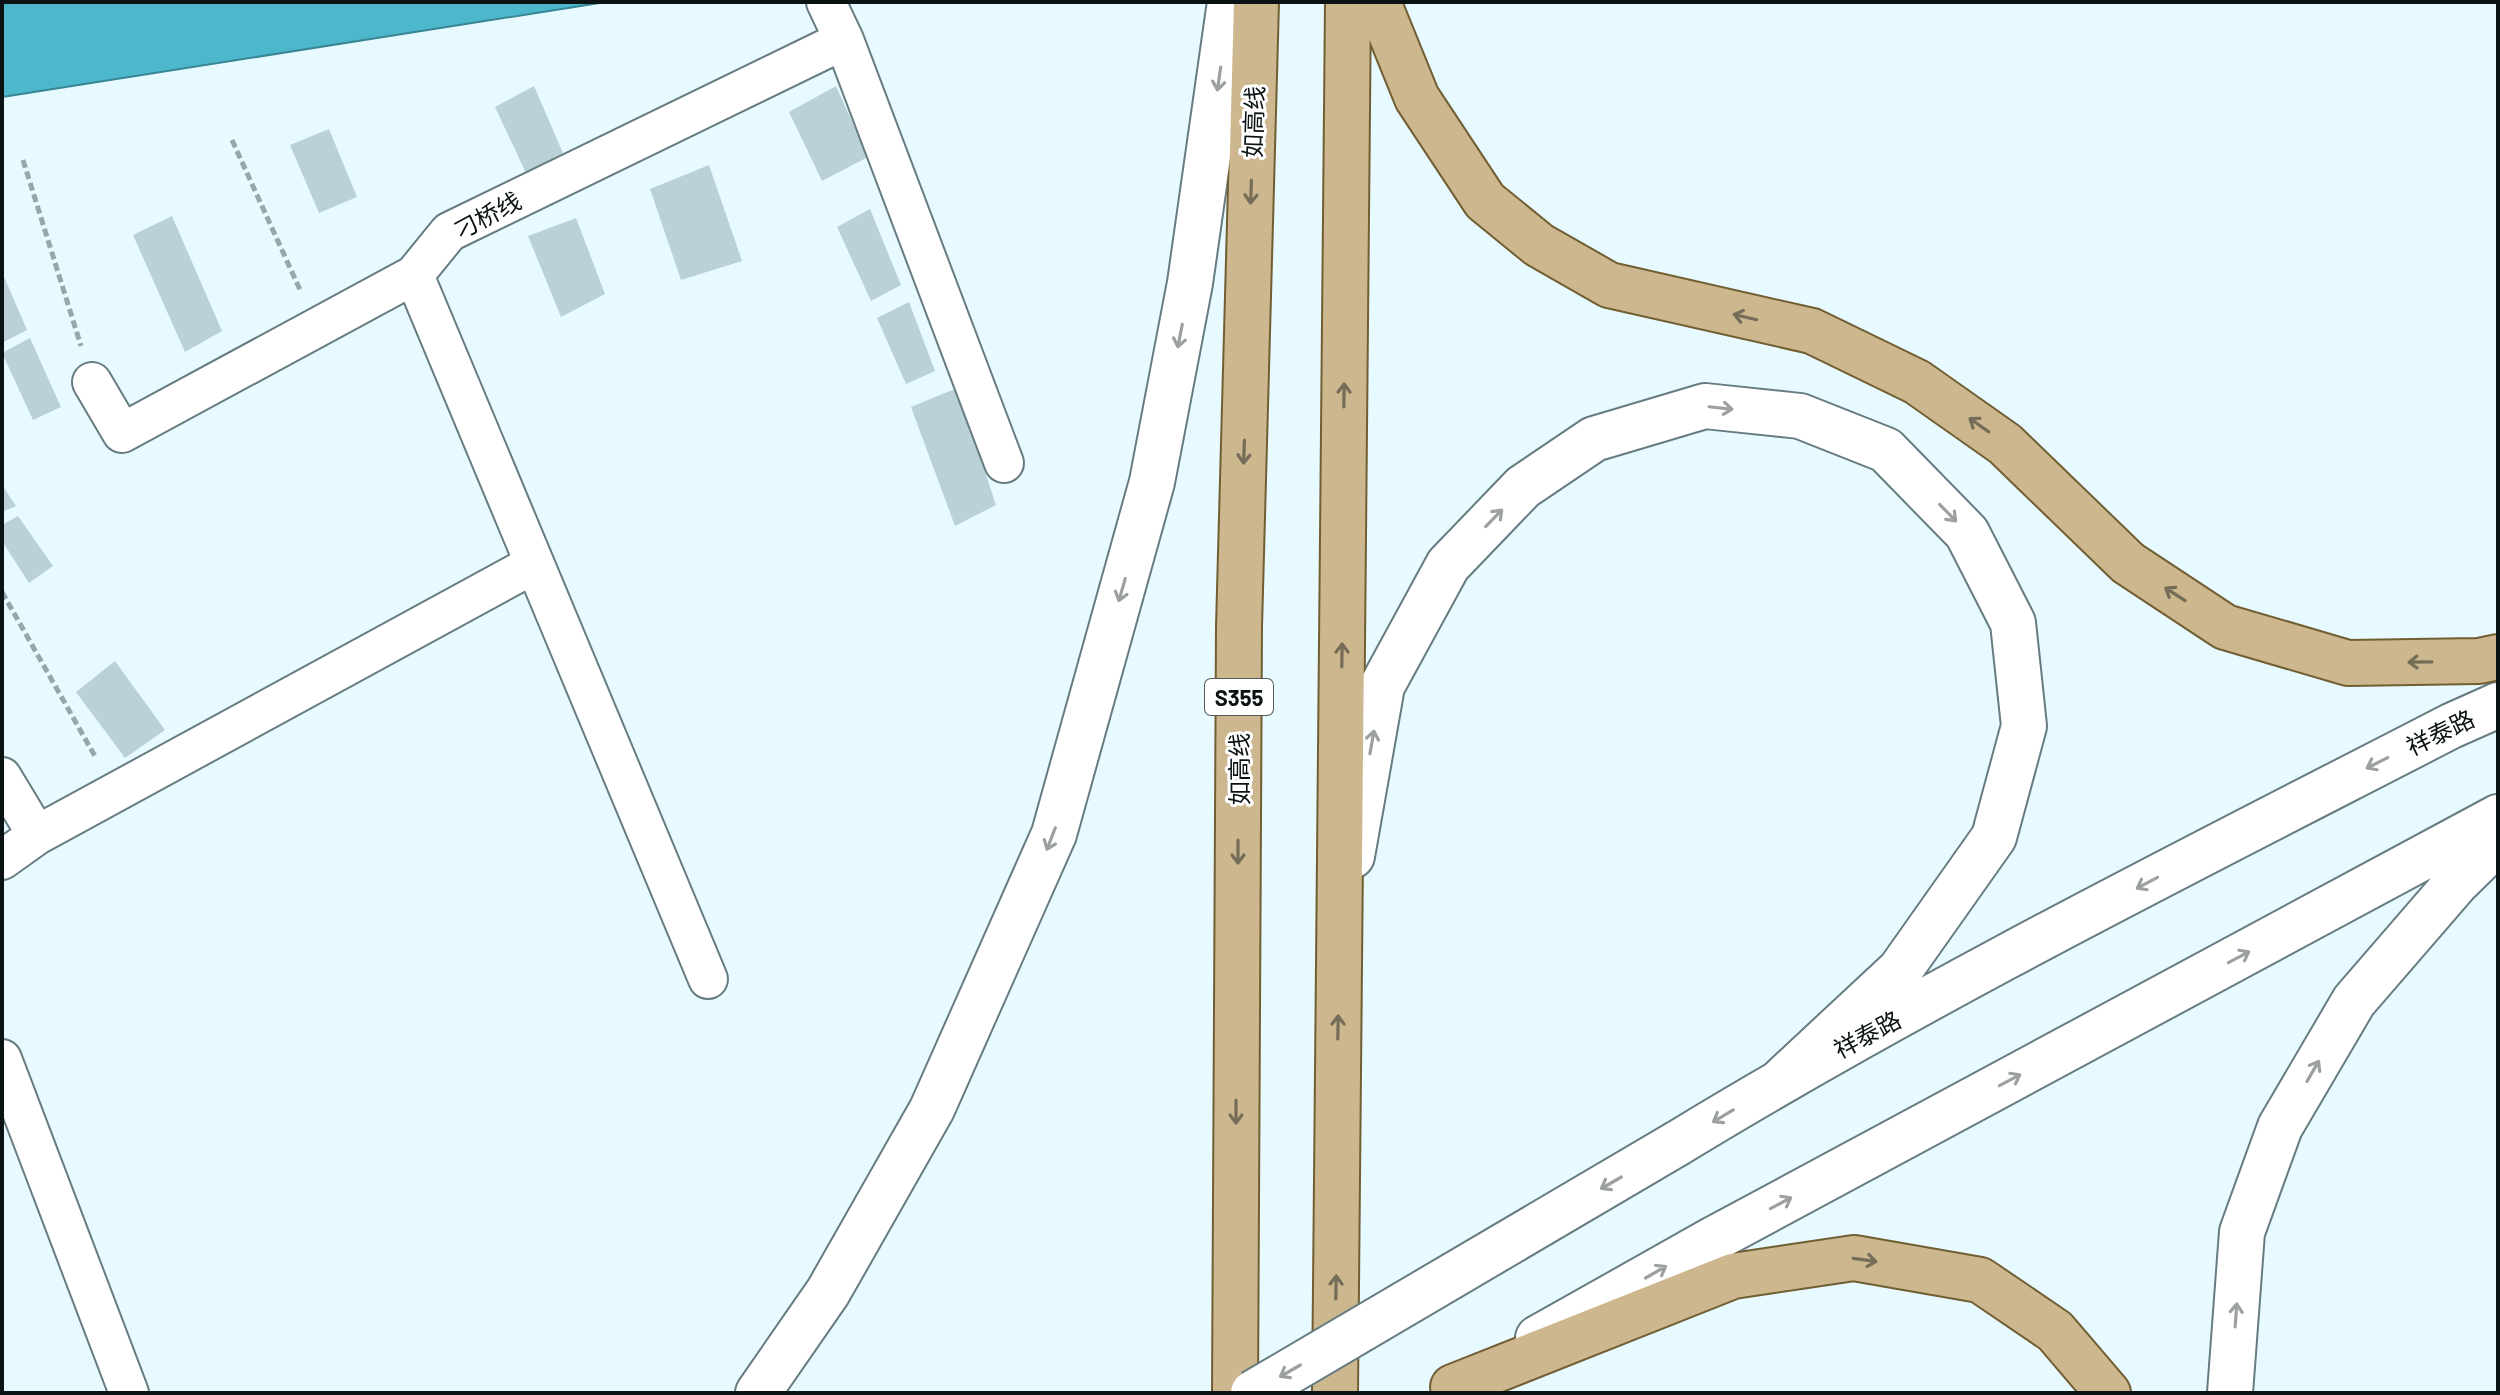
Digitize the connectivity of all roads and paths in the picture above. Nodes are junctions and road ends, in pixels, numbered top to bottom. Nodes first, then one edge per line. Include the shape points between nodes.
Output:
1 (826, 2) edge
2 (1230, 2) edge
3 (1256, 2) edge
4 (1348, 2) edge
5 (1378, 2) edge
6 (844, 40) junction
7 (232, 140) dead end
8 (23, 160) dead end
9 (414, 275) junction
10 (317, 328) junction
11 (92, 382) joint
12 (1004, 463) dead end
13 (534, 564) junction
14 (2, 592) edge
15 (2498, 657) edge
16 (2498, 705) edge
17 (2, 777) edge
18 (115, 792) junction
19 (2498, 817) edge
20 (37, 835) junction
21 (2498, 842) edge
22 (2, 860) edge
23 (1339, 929) junction
24 (708, 979) dead end
25 (2, 1059) edge
26 (1781, 1081) junction
27 (13, 1127) edge
28 (1723, 1258) junction
29 (1448, 1390) edge
30 (129, 1393) edge
31 (758, 1393) edge
32 (1235, 1393) edge
33 (1253, 1393) edge
34 (1335, 1393) edge
35 (2108, 1393) edge
36 (2230, 1393) edge

1 - 6 street
2 -> 31 main road via 1190,283 1152,482 1054,834 932,1109 828,1292
3 -> 32 main road, 如高线 / S355 via 1239,627
23 -> 4 main road
15 -> 5 main road via 2348,663 2225,627 2128,563 2005,444 1917,382 1812,331 1609,285 1539,245 1485,201 1417,98
6 - 9 street, 刁桥线 via 449,232
6 - 12 street
7 - 10 path
8 - 11 path
9 - 10 street, 刁桥线
9 - 13 street
10 - 11 street, 刁桥线 via 122,433
13 - 18 street
13 - 24 street
14 - 18 path
16 -> 26 main road, 祥泰路 via 2147,883
17 - 20 street
18 - 20 street
28 -> 19 main road
20 - 22 street
36 -> 21 main road via 2242,1232 2280,1127 2354,1001
23 -> 26 main road via 1382,686 1448,565 1523,487 1594,439 1705,406 1800,416 1886,450 1967,533 2013,623 2024,726 1994,837 1900,970
34 -> 23 main road
25 - 27 street
26 -> 33 main road, 祥泰路, bridge
27 - 30 street
29 -> 28 main road
28 -> 35 main road via 1854,1258 1980,1280 2055,1331

